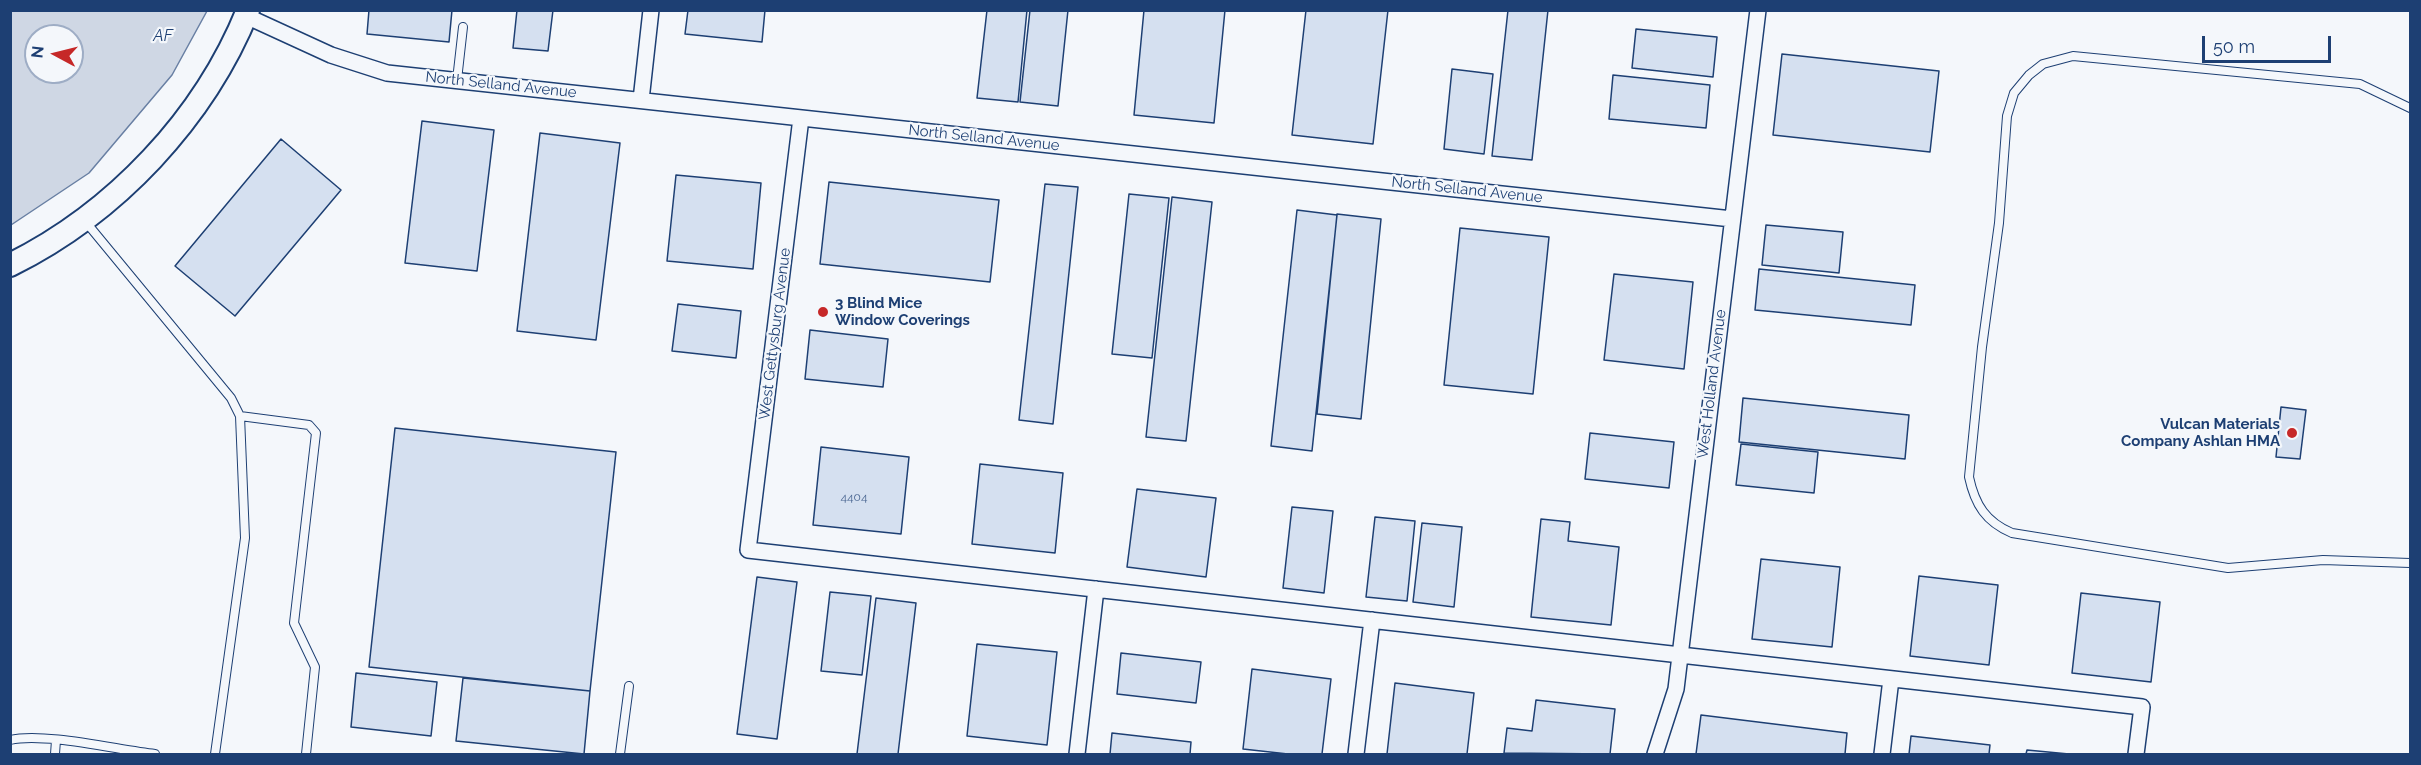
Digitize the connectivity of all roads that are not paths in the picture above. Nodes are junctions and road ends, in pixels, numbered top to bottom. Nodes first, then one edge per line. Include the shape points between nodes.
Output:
1 (651, 10) edge
2 (1758, 10) edge
3 (247, 13) edge
4 (463, 27) dead end
5 (457, 80) junction
6 (641, 100) junction
7 (2410, 108) edge
8 (801, 118) junction
9 (84, 219) junction
10 (1732, 219) junction
11 (10, 265) edge
12 (240, 416) junction
13 (2410, 563) edge
14 (1096, 590) junction
15 (1372, 620) junction
16 (1679, 655) junction
17 (1891, 679) junction
18 (629, 686) dead end
19 (10, 740) edge
20 (56, 740) junction
21 (111, 752) edge
22 (55, 754) edge
23 (155, 754) edge
24 (215, 754) edge
25 (306, 754) edge
26 (620, 754) edge
27 (1077, 754) edge
28 (1356, 754) edge
29 (1655, 754) edge
30 (1882, 754) edge
31 (2136, 754) edge

1 - 6 street
2 - 10 street, West Holland Avenue
3 - 5 street, North Selland Avenue via 363,67
3 - 9 street via 193,110 111,198
4 - 5 lane
5 - 6 street, North Selland Avenue
6 - 8 street, North Selland Avenue
7 - 13 lane via 2361,84 2073,56 2043,63 2014,93 2007,116 1999,224 1969,477 1973,498 1986,517 2012,533 2228,568 2322,560
8 - 10 street, North Selland Avenue
8 - 14 street, West Gettysburg Avenue via 748,550
9 - 11 street
9 - 12 lane via 231,398
10 - 16 street, West Holland Avenue
12 - 24 lane via 245,538
12 - 25 lane via 309,425 316,433 294,623 315,667
14 - 15 street
14 - 27 street
15 - 16 street
15 - 28 street
16 - 17 street
16 - 29 street, West Holland Avenue via 1676,689
17 - 30 street
17 - 31 street via 2142,707
18 - 26 lane
19 - 20 lane
20 - 21 lane
20 - 22 lane
21 - 23 lane

